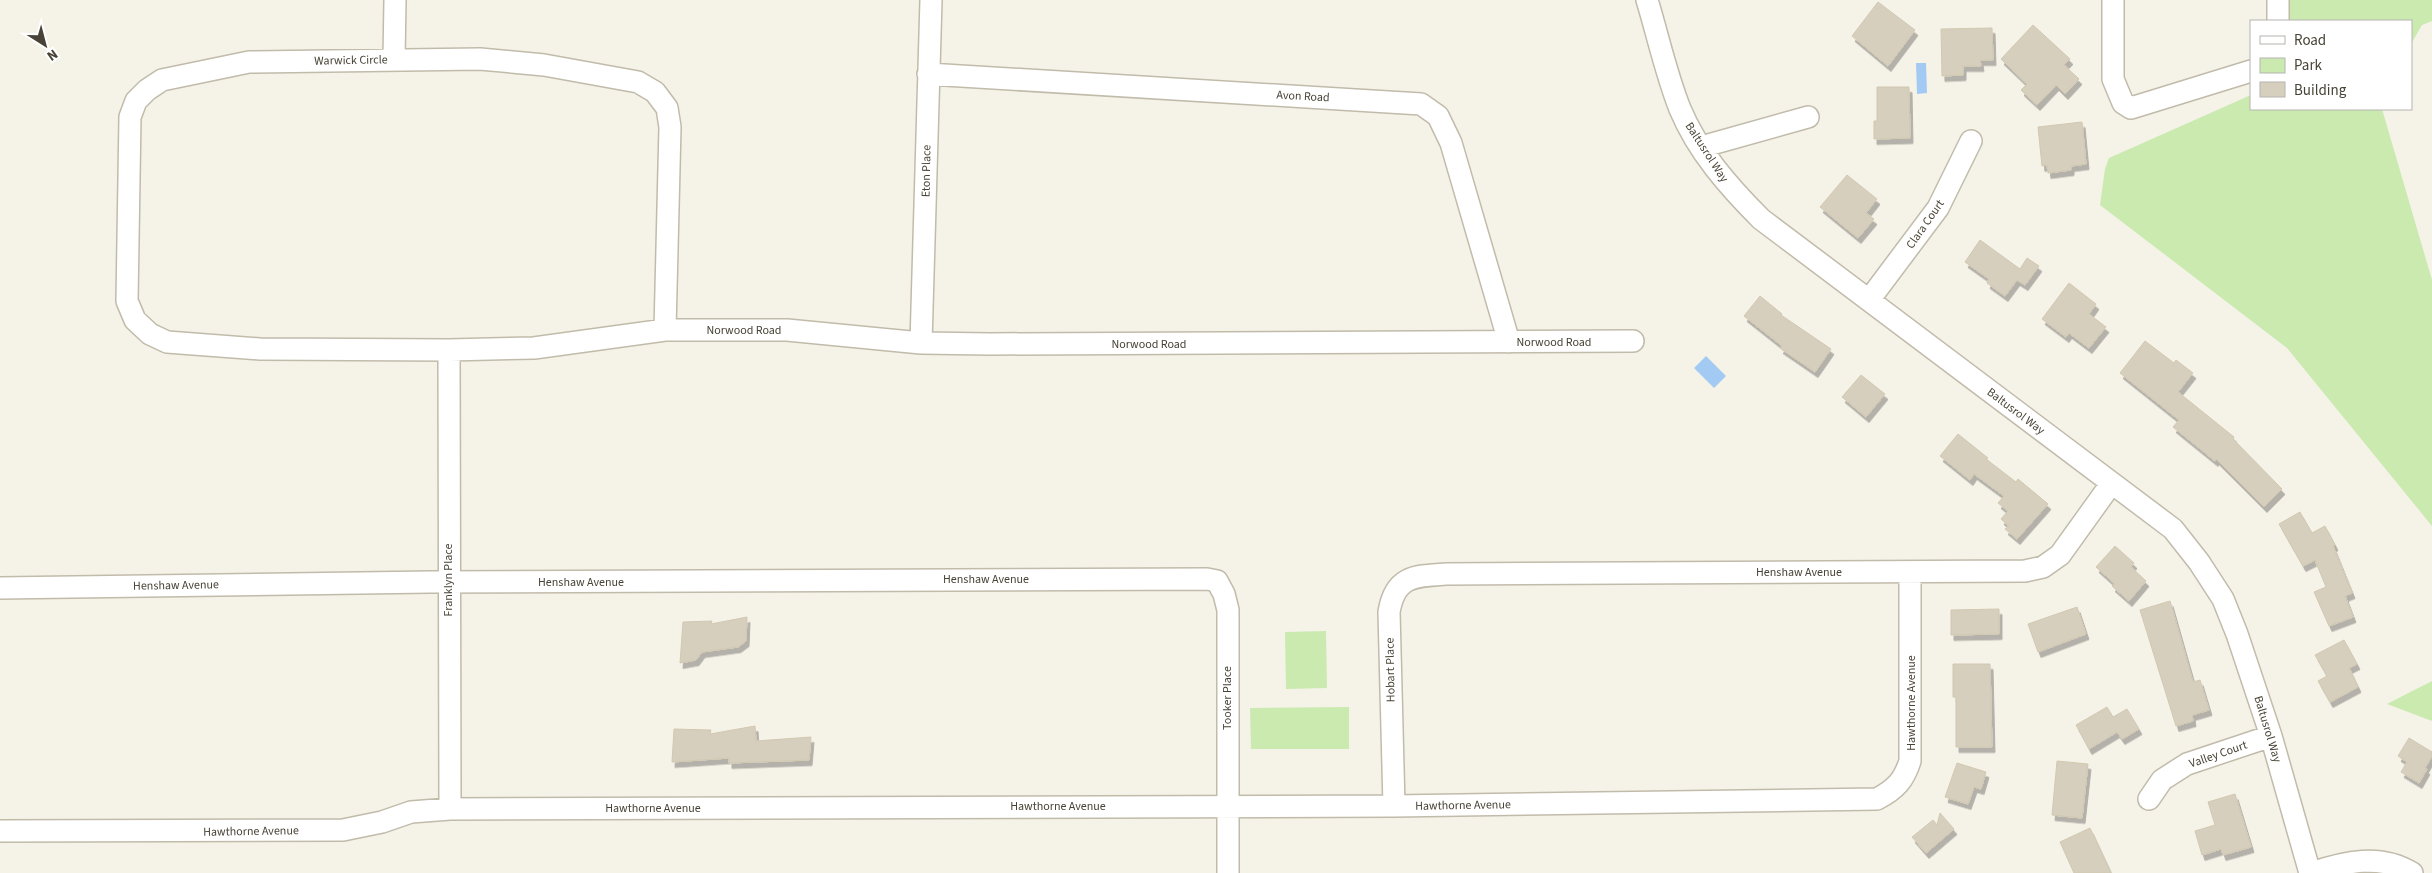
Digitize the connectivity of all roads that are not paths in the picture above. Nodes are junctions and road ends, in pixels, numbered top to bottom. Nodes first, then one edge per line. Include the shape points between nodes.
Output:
1 (395, 0) edge
2 (931, 0) edge
3 (1646, 0) edge
4 (2114, 0) edge
5 (2278, 0) edge
6 (2278, 20) edge
7 (394, 59) junction
8 (2250, 71) edge
9 (928, 74) junction
10 (1808, 117) dead end
11 (1971, 142) dead end
12 (1701, 147) junction
13 (1869, 300) junction
14 (665, 330) junction
15 (1633, 341) dead end
16 (1509, 342) junction
17 (922, 343) junction
18 (449, 350) junction
19 (2111, 484) junction
20 (1910, 572) junction
21 (1446, 574) joint
22 (1161, 578) joint
23 (448, 583) junction
24 (0, 588) edge
25 (2271, 736) junction
26 (2149, 799) dead end
27 (1227, 805) junction
28 (1394, 806) junction
29 (450, 809) junction
30 (0, 831) edge
31 (1228, 873) edge
32 (2310, 873) edge
33 (2412, 873) edge

1 - 7 street
2 - 9 street, Eton Place
3 - 12 street, Baltusrol Way via 1681,110
4 - 8 street via 2113,79 2123,103 2131,108
5 - 6 street
7 - 14 street, Warwick Circle via 480,58 544,65 638,82 655,92 667,108 670,127
7 - 18 street, Warwick Circle via 249,62 162,80 147,90 136,100 130,117 127,301 135,320 150,334 167,342 260,349
9 - 16 street, Avon Road via 1421,104 1438,116 1451,143
9 - 17 street, Eton Place
10 - 12 street
11 - 13 street, Clara Court via 1938,208
12 - 13 street, Baltusrol Way via 1727,185 1761,219
13 - 19 street, Baltusrol Way
14 - 17 street, Norwood Road via 787,330
14 - 18 street, Warwick Circle via 534,348
15 - 16 street, Norwood Road
16 - 17 street, Norwood Road
18 - 23 street, Franklyn Place
19 - 20 street, Henshaw Avenue via 2060,555 2043,567 2025,571
19 - 25 street, Baltusrol Way via 2172,529 2223,599
20 - 21 street, Henshaw Avenue
20 - 28 street, Hawthorne Avenue via 1910,760 1905,777 1894,790 1877,799
21 - 28 street, Hobart Place via 1416,577 1402,583 1392,598 1389,612
22 - 23 street, Henshaw Avenue
22 - 27 street, Tooker Place via 1207,578 1217,581 1224,594 1228,610
23 - 24 street, Henshaw Avenue
23 - 29 street, Franklyn Place
25 - 26 street, Valley Court via 2187,764 2162,780
25 - 32 street, Baltusrol Way
27 - 28 street, Hawthorne Avenue
27 - 29 street, Hawthorne Avenue
27 - 31 street, Tooker Place
29 - 30 street, Hawthorne Avenue via 411,812 343,830
32 - 33 street via 2359,861 2381,862

